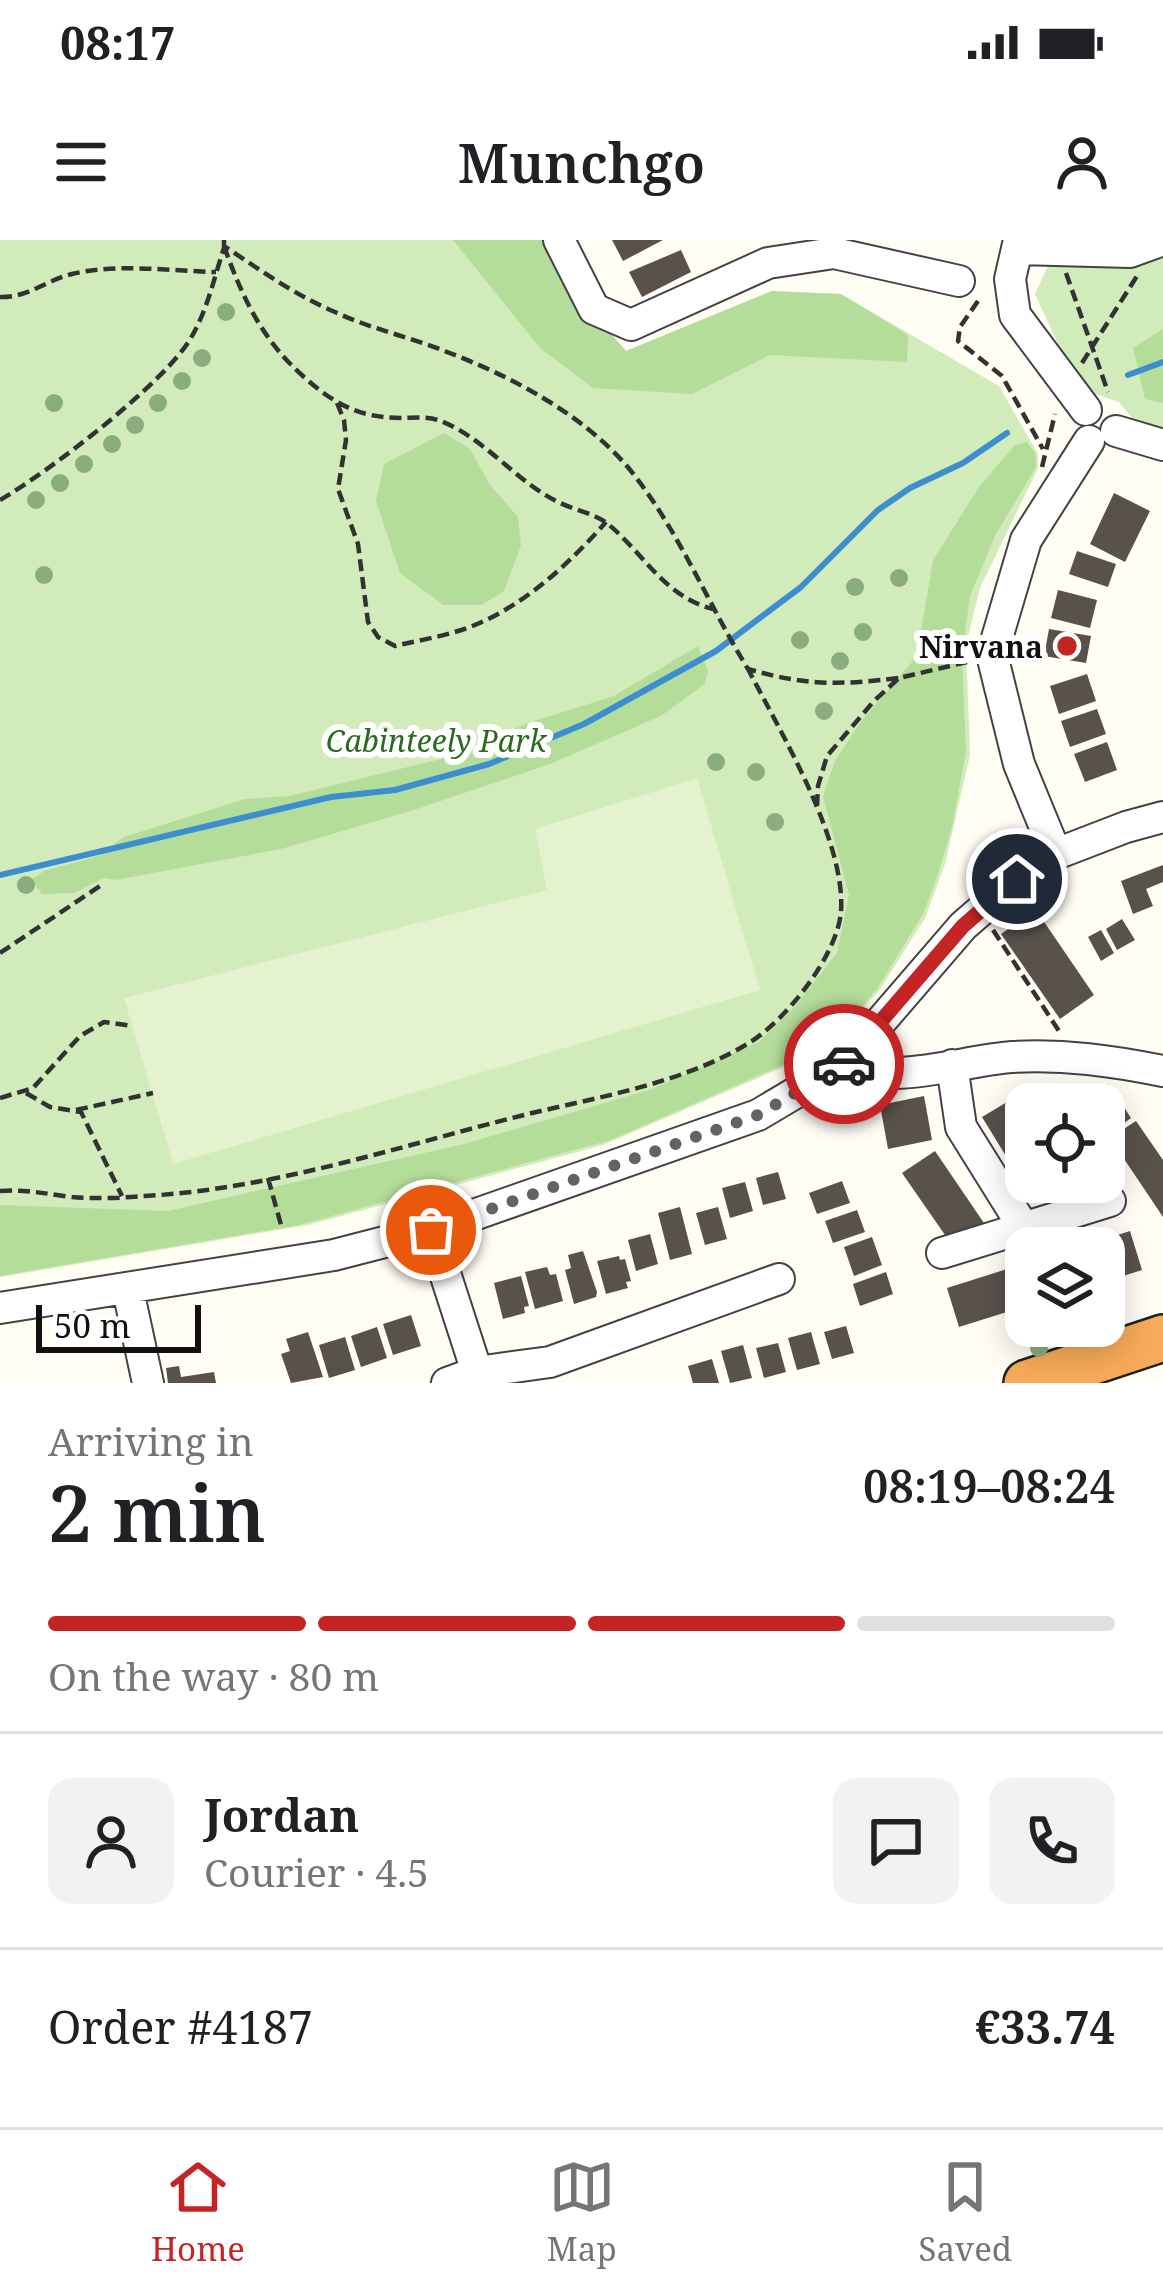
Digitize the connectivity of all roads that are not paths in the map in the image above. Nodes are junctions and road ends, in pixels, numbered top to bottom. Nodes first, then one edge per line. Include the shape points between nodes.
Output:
1 (559, 240) edge
2 (1160, 242) edge
3 (1019, 244) edge
4 (969, 290) road end
5 (1100, 423) junction
6 (1163, 445) edge
7 (1163, 817) edge
8 (1056, 854) junction
9 (844, 1064) junction
10 (952, 1065) junction
11 (1163, 1071) edge
12 (1104, 1203) edge
13 (1023, 1227) edge
14 (1027, 1227) edge
15 (431, 1230) junction
16 (1005, 1234) edge
17 (942, 1253) dead end
18 (779, 1279) dead end
19 (128, 1290) junction
20 (0, 1308) edge
21 (1163, 1338) edge
22 (477, 1372) junction
23 (148, 1383) edge
24 (447, 1383) edge
25 (1027, 1383) edge

1 - 4 street via 594,309 632,325 768,263 834,253
2 - 3 street via 1130,252
3 - 5 street via 1010,279 1015,315
5 - 6 street
5 - 8 street via 1026,539 992,655 1019,764
7 - 8 street
8 - 9 street via 981,911
9 - 10 street via 875,1073
9 - 15 street via 758,1115
10 - 11 street via 1076,1056
10 - 13 street via 961,1127
12 - 14 street
15 - 19 street
15 - 22 street
16 - 17 street
18 - 22 street via 550,1362
19 - 20 street
19 - 23 street
21 - 25 highway
22 - 24 street

